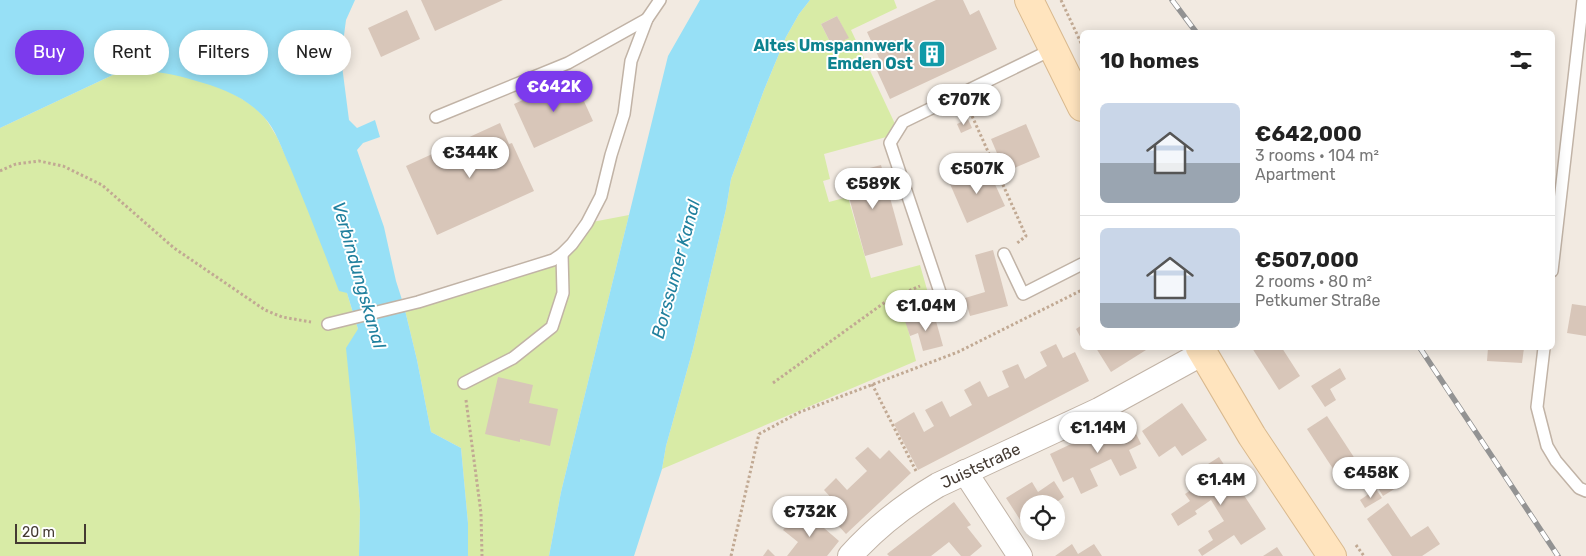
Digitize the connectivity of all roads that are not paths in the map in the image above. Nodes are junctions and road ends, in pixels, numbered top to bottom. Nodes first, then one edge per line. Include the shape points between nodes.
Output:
1 (660, 0) edge
2 (1030, 0) edge
3 (1583, 0) edge
4 (648, 19) junction
5 (1053, 49) junction
6 (1080, 103) edge
7 (436, 117) dead end
8 (1555, 245) edge
9 (562, 254) junction
10 (1004, 254) road end
11 (1080, 265) edge
12 (947, 313) dead end
13 (328, 324) road end
14 (1201, 350) edge
15 (1544, 350) edge
16 (464, 383) road end
17 (966, 472) junction
18 (1586, 491) edge
19 (850, 556) edge
20 (1020, 556) edge
21 (1332, 556) edge

1 - 4 lane
2 - 5 main road
3 - 8 lane
4 - 7 lane via 568,63
4 - 9 lane via 631,61 624,114 601,196 587,223
5 - 6 main road
5 - 12 lane via 903,122 890,143
9 - 13 lane via 553,260 418,302
9 - 16 lane via 563,293 552,327 513,358
10 - 11 lane via 1023,294
14 - 17 street, Juiststraße via 1099,410
14 - 21 main road via 1252,436
15 - 18 lane via 1537,406 1547,446 1556,462 1579,488
17 - 19 street, Juiststraße via 926,492 893,515
17 - 20 street

